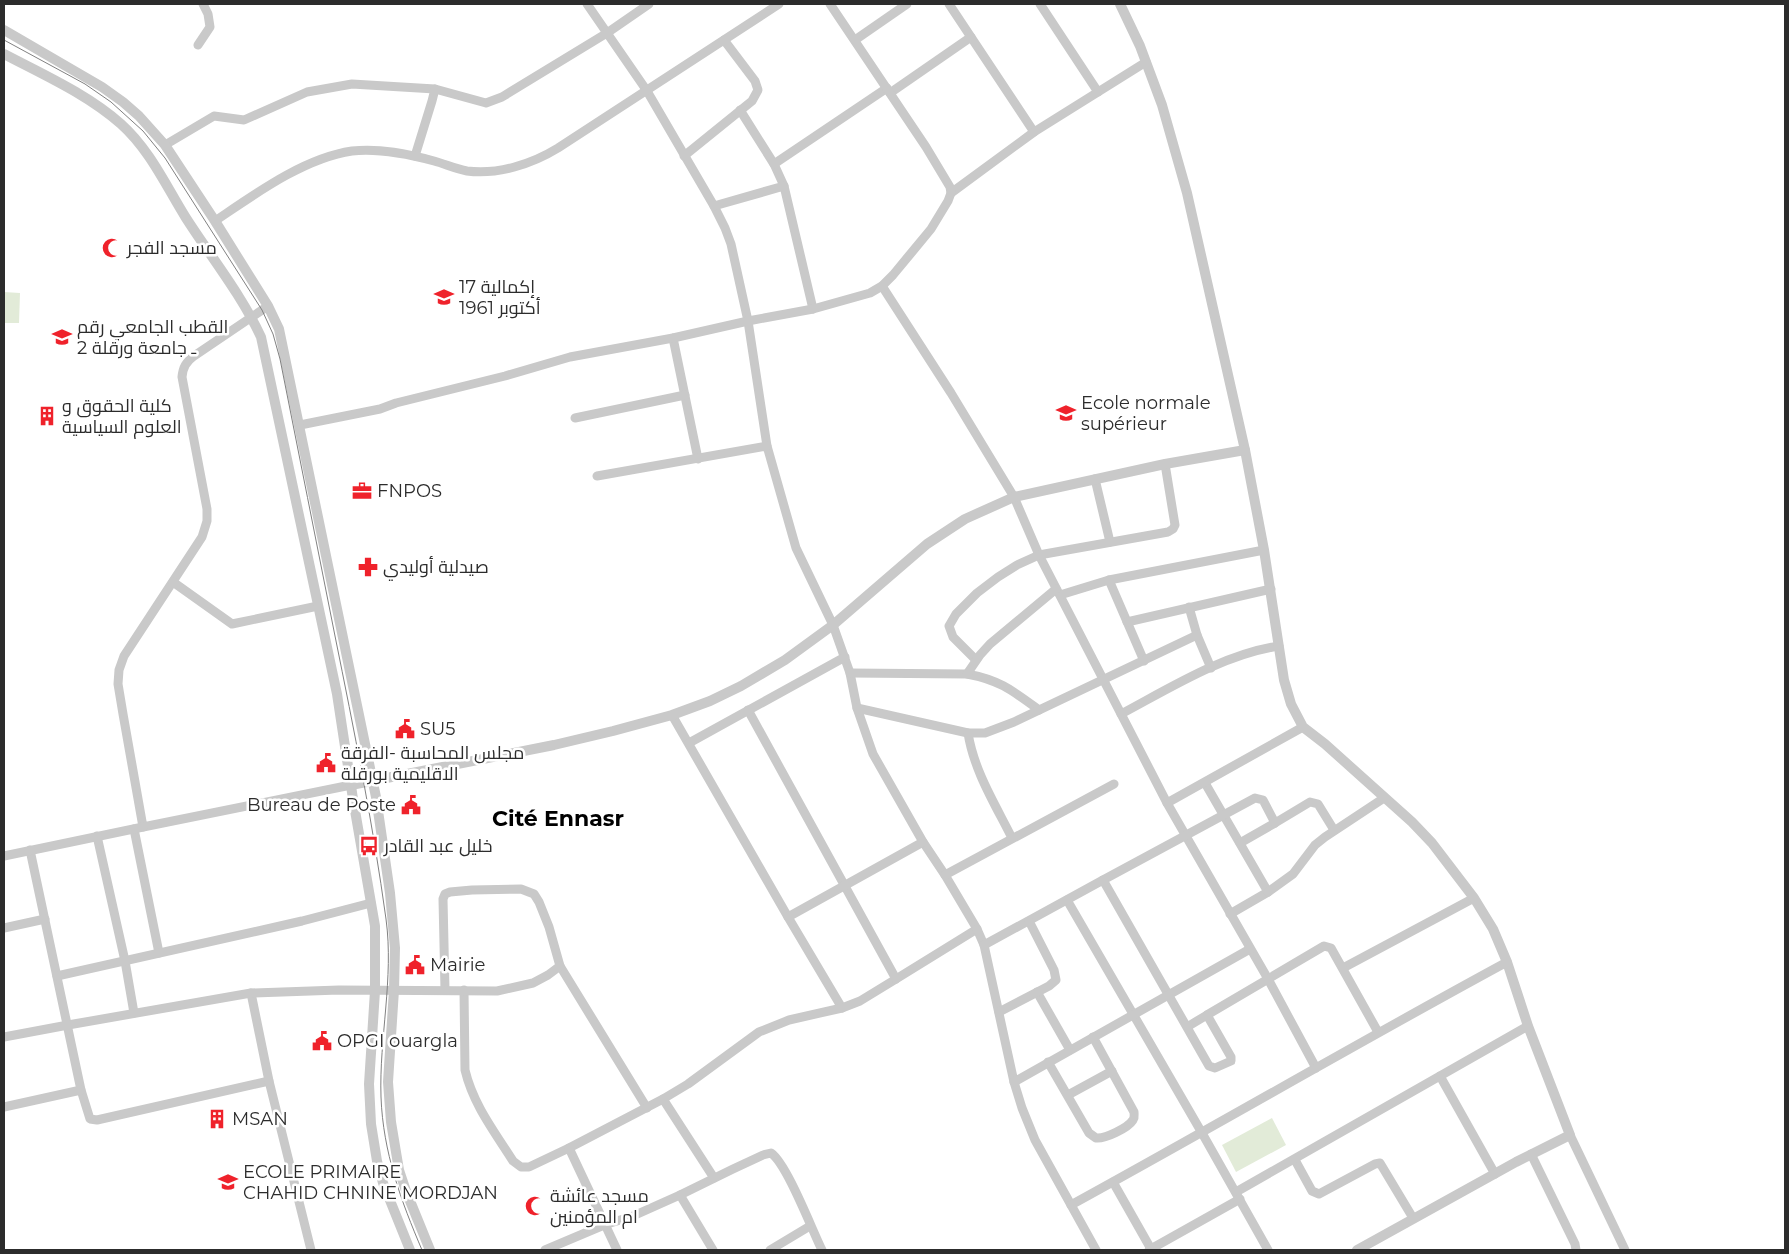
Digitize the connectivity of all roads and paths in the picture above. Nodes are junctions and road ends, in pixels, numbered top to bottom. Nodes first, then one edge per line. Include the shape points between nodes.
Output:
1 (203, 4) edge
2 (588, 4) edge
3 (649, 4) edge
4 (779, 4) edge
5 (830, 4) edge
6 (907, 4) edge
7 (949, 4) edge
8 (1040, 4) edge
9 (1120, 4) edge
10 (4, 30) edge
11 (607, 33) junction
12 (971, 37) junction
13 (724, 40) junction
14 (855, 40) junction
15 (198, 46) dead end
16 (4, 54) edge
17 (1146, 62) junction
18 (434, 89) junction
19 (888, 90) junction
20 (647, 91) junction
21 (1098, 92) junction
22 (740, 110) junction
23 (1034, 132) junction
24 (165, 145) junction
25 (414, 156) junction
26 (684, 156) junction
27 (774, 164) junction
28 (784, 186) junction
29 (951, 193) junction
30 (714, 206) junction
31 (214, 221) junction
32 (882, 286) junction
33 (268, 306) junction
34 (813, 309) junction
35 (252, 317) junction
36 (748, 321) junction
37 (673, 338) junction
38 (685, 395) junction
39 (575, 418) dead end
40 (300, 425) junction
41 (767, 446) junction
42 (1244, 450) junction
43 (698, 458) junction
44 (1165, 464) junction
45 (596, 476) dead end
46 (1095, 479) junction
47 (1014, 497) junction
48 (1110, 542) junction
49 (1264, 550) junction
50 (1039, 555) junction
51 (1109, 580) junction
52 (173, 582) junction
53 (1270, 589) junction
54 (1058, 592) junction
55 (318, 606) junction
56 (1189, 607) junction
57 (1127, 622) junction
58 (833, 625) junction
59 (1197, 635) junction
60 (1279, 646) junction
61 (845, 656) junction
62 (976, 660) junction
63 (1144, 661) junction
64 (1211, 668) junction
65 (850, 673) junction
66 (967, 674) junction
67 (1104, 680) junction
68 (858, 708) junction
69 (748, 710) junction
70 (1039, 710) junction
71 (1121, 714) junction
72 (672, 715) junction
73 (1303, 727) junction
74 (968, 733) junction
75 (689, 743) junction
76 (373, 781) junction
77 (1204, 783) junction
78 (1114, 784) dead end
79 (351, 785) junction
80 (1384, 798) junction
81 (1167, 804) junction
82 (1223, 814) junction
83 (1275, 822) junction
84 (138, 828) junction
85 (1334, 830) junction
86 (1184, 834) junction
87 (97, 836) junction
88 (1012, 838) junction
89 (924, 842) junction
90 (1240, 843) junction
91 (30, 850) junction
92 (4, 856) edge
93 (945, 875) junction
94 (1103, 880) junction
95 (845, 886) junction
96 (1268, 892) junction
97 (1474, 898) junction
98 (1067, 900) junction
99 (371, 903) junction
100 (1230, 914) junction
101 (788, 917) junction
102 (44, 919) junction
103 (1029, 921) junction
104 (4, 928) edge
105 (977, 929) junction
106 (984, 945) junction
107 (1250, 949) junction
108 (159, 953) junction
109 (125, 961) junction
110 (1506, 962) junction
111 (560, 966) junction
112 (1344, 968) junction
113 (57, 976) junction
114 (1268, 979) junction
115 (896, 980) junction
116 (394, 990) junction
117 (445, 990) junction
118 (464, 990) junction
119 (375, 991) junction
120 (1037, 992) junction
121 (251, 993) junction
122 (1170, 994) junction
123 (842, 1008) junction
124 (999, 1012) junction
125 (134, 1013) junction
126 (1134, 1015) junction
127 (1207, 1015) junction
128 (68, 1024) junction
129 (1528, 1026) junction
130 (1187, 1027) junction
131 (1378, 1032) junction
132 (1094, 1037) junction
133 (4, 1038) edge
134 (1070, 1050) junction
135 (1048, 1062) junction
136 (1316, 1068) junction
137 (1112, 1071) junction
138 (1440, 1076) junction
139 (269, 1081) junction
140 (1014, 1082) junction
141 (81, 1090) junction
142 (1068, 1095) junction
143 (663, 1099) junction
144 (4, 1107) edge
145 (647, 1108) junction
146 (1202, 1132) junction
147 (1570, 1135) junction
148 (569, 1148) junction
149 (1532, 1154) junction
150 (1294, 1160) junction
151 (1495, 1174) junction
152 (714, 1178) junction
153 (1113, 1182) junction
154 (680, 1195) junction
155 (1238, 1196) junction
156 (1071, 1205) junction
157 (1413, 1218) junction
158 (604, 1224) junction
159 (810, 1226) junction
160 (311, 1250) edge
161 (410, 1250) edge
162 (430, 1250) edge
163 (545, 1250) edge
164 (617, 1250) edge
165 (713, 1250) edge
166 (770, 1250) edge
167 (822, 1250) edge
168 (1096, 1250) edge
169 (1150, 1250) edge
170 (1268, 1250) edge
171 (1357, 1250) edge
172 (1576, 1250) edge
173 (1625, 1250) edge

1 - 15 street via 210,27
2 - 11 street
3 - 11 street
4 - 13 street
5 - 14 street
6 - 14 street
7 - 12 street
8 - 21 street
9 - 17 street
10 - 24 street via 123,102
11 - 18 street via 502,97 486,103
11 - 20 street
12 - 19 street
12 - 23 street
13 - 20 street
13 - 22 street via 755,81 758,90 752,101
14 - 19 street
16 - 35 street via 105,111 128,131 154,164
17 - 21 street
17 - 42 street via 1188,193
18 - 24 street via 352,84 307,92 244,120 214,116
18 - 25 street
19 - 27 street
19 - 29 street via 947,180
20 - 25 street via 531,162 497,170 467,170
20 - 26 street
21 - 23 street
22 - 26 street
22 - 27 street
23 - 29 street
24 - 31 street
25 - 31 street via 370,150 339,154 279,179
26 - 30 street
27 - 28 street
28 - 30 street
28 - 34 street
29 - 32 street via 931,228
30 - 36 street via 731,244
31 - 33 street
32 - 34 street via 853,299
32 - 47 street
33 - 35 street
33 - 40 street via 279,330
34 - 36 street
35 - 52 street via 188,361 183,369 207,521 202,536
35 - 55 street via 261,337
36 - 37 street
36 - 41 street
37 - 38 street
37 - 40 street via 570,356 380,409
38 - 39 street
38 - 43 street
40 - 76 street
41 - 43 street
41 - 58 street via 796,548
42 - 44 street
42 - 49 street
43 - 45 street
44 - 46 street
44 - 48 street via 1176,524 1173,530
46 - 47 street
46 - 48 street
47 - 50 street
47 - 58 street via 965,519 926,544
48 - 50 street
49 - 51 street
49 - 53 street
50 - 54 street
50 - 62 street via 998,577 977,593 951,621 949,629 953,637
51 - 54 street
51 - 57 street
52 - 55 street via 232,624
52 - 84 street via 124,656 119,670 118,684
53 - 56 street
53 - 60 street
54 - 62 street via 990,644
54 - 67 street
55 - 79 street via 337,694
56 - 57 street
56 - 59 street
57 - 63 street
58 - 61 street
58 - 72 street via 762,675 710,701
59 - 63 street
59 - 64 street
60 - 64 street via 1250,652
60 - 73 street via 1291,704
61 - 65 street
61 - 69 street
62 - 66 street
63 - 67 street
64 - 71 street
65 - 66 street
65 - 68 street
66 - 70 street via 1002,684
67 - 70 street
67 - 71 street
68 - 74 street
68 - 89 street via 872,754
69 - 75 street
69 - 95 street
70 - 74 street via 990,731
71 - 81 street
72 - 75 street
72 - 76 street via 554,745
73 - 77 street
73 - 80 street
74 - 88 street via 978,771
75 - 101 street
76 - 79 street
76 - 116 street via 390,893
77 - 81 street
77 - 82 street
78 - 88 street
79 - 84 street
79 - 99 street
80 - 85 street
80 - 97 street via 1432,843
81 - 86 street
82 - 83 street via 1259,798
82 - 86 street
82 - 90 street
83 - 85 street via 1314,802
83 - 90 street
84 - 87 street
84 - 108 street
85 - 96 street via 1315,845 1293,874
86 - 94 street
86 - 100 street
87 - 91 street
87 - 109 street
88 - 93 street
89 - 93 street
89 - 95 street
90 - 96 street
91 - 92 street
91 - 102 street
93 - 105 street
94 - 98 street
94 - 122 street
95 - 101 street
95 - 115 street
96 - 100 street
97 - 110 street via 1493,929
97 - 112 street
98 - 103 street
98 - 126 street
99 - 108 street
99 - 119 street via 376,938
100 - 107 street
101 - 123 street
102 - 104 street
102 - 113 street
103 - 106 street
103 - 120 street via 1056,974 1053,984
105 - 106 street
105 - 115 street
106 - 124 street
107 - 114 street
107 - 122 street
108 - 109 street
109 - 113 street
109 - 125 street
110 - 129 street
110 - 131 street
111 - 117 street via 549,927 534,894 521,889 450,892 443,899
111 - 118 street via 524,986 497,991
111 - 145 street
112 - 114 street via 1331,948 1324,946
112 - 131 street
113 - 128 street
114 - 127 street
114 - 136 street
115 - 123 street
116 - 117 street
116 - 119 street
116 - 162 street via 388,1082 391,1122 406,1191
117 - 118 street
118 - 148 street via 465,1070 468,1081 476,1103 513,1161 529,1166
119 - 121 street
119 - 161 street via 369,1084 373,1136 388,1199
120 - 124 street
120 - 134 street
121 - 125 street
121 - 139 street
122 - 126 street
122 - 130 street
123 - 143 street via 789,1020 759,1032 709,1070
124 - 140 street
125 - 128 street
126 - 132 street
126 - 146 street
127 - 130 street
127 - 130 street via 1231,1061 1211,1067
128 - 133 street
128 - 141 street
129 - 138 street
129 - 147 street
131 - 136 street
132 - 134 street
132 - 137 street
134 - 135 street
135 - 140 street
135 - 142 street
136 - 146 street
137 - 142 street
137 - 142 street via 1134,1115 1129,1124 1108,1136 1099,1139 1092,1136
138 - 150 street
138 - 151 street
139 - 141 street via 95,1120 88,1116
139 - 160 street
140 - 156 street via 1032,1132
141 - 144 street
143 - 145 street
143 - 152 street
145 - 148 street
146 - 153 street
146 - 155 street
147 - 149 street
147 - 173 street
148 - 158 street
149 - 151 street
149 - 172 street
150 - 155 street
150 - 157 street via 1312,1191 1319,1194 1380,1163
151 - 157 street
152 - 154 street
152 - 159 street via 763,1155 772,1154 784,1169
153 - 156 street
153 - 169 street
154 - 158 street via 633,1216
154 - 165 street
155 - 169 street
155 - 170 street
156 - 168 street
157 - 171 street
158 - 163 street
158 - 164 street
159 - 166 street
159 - 167 street

